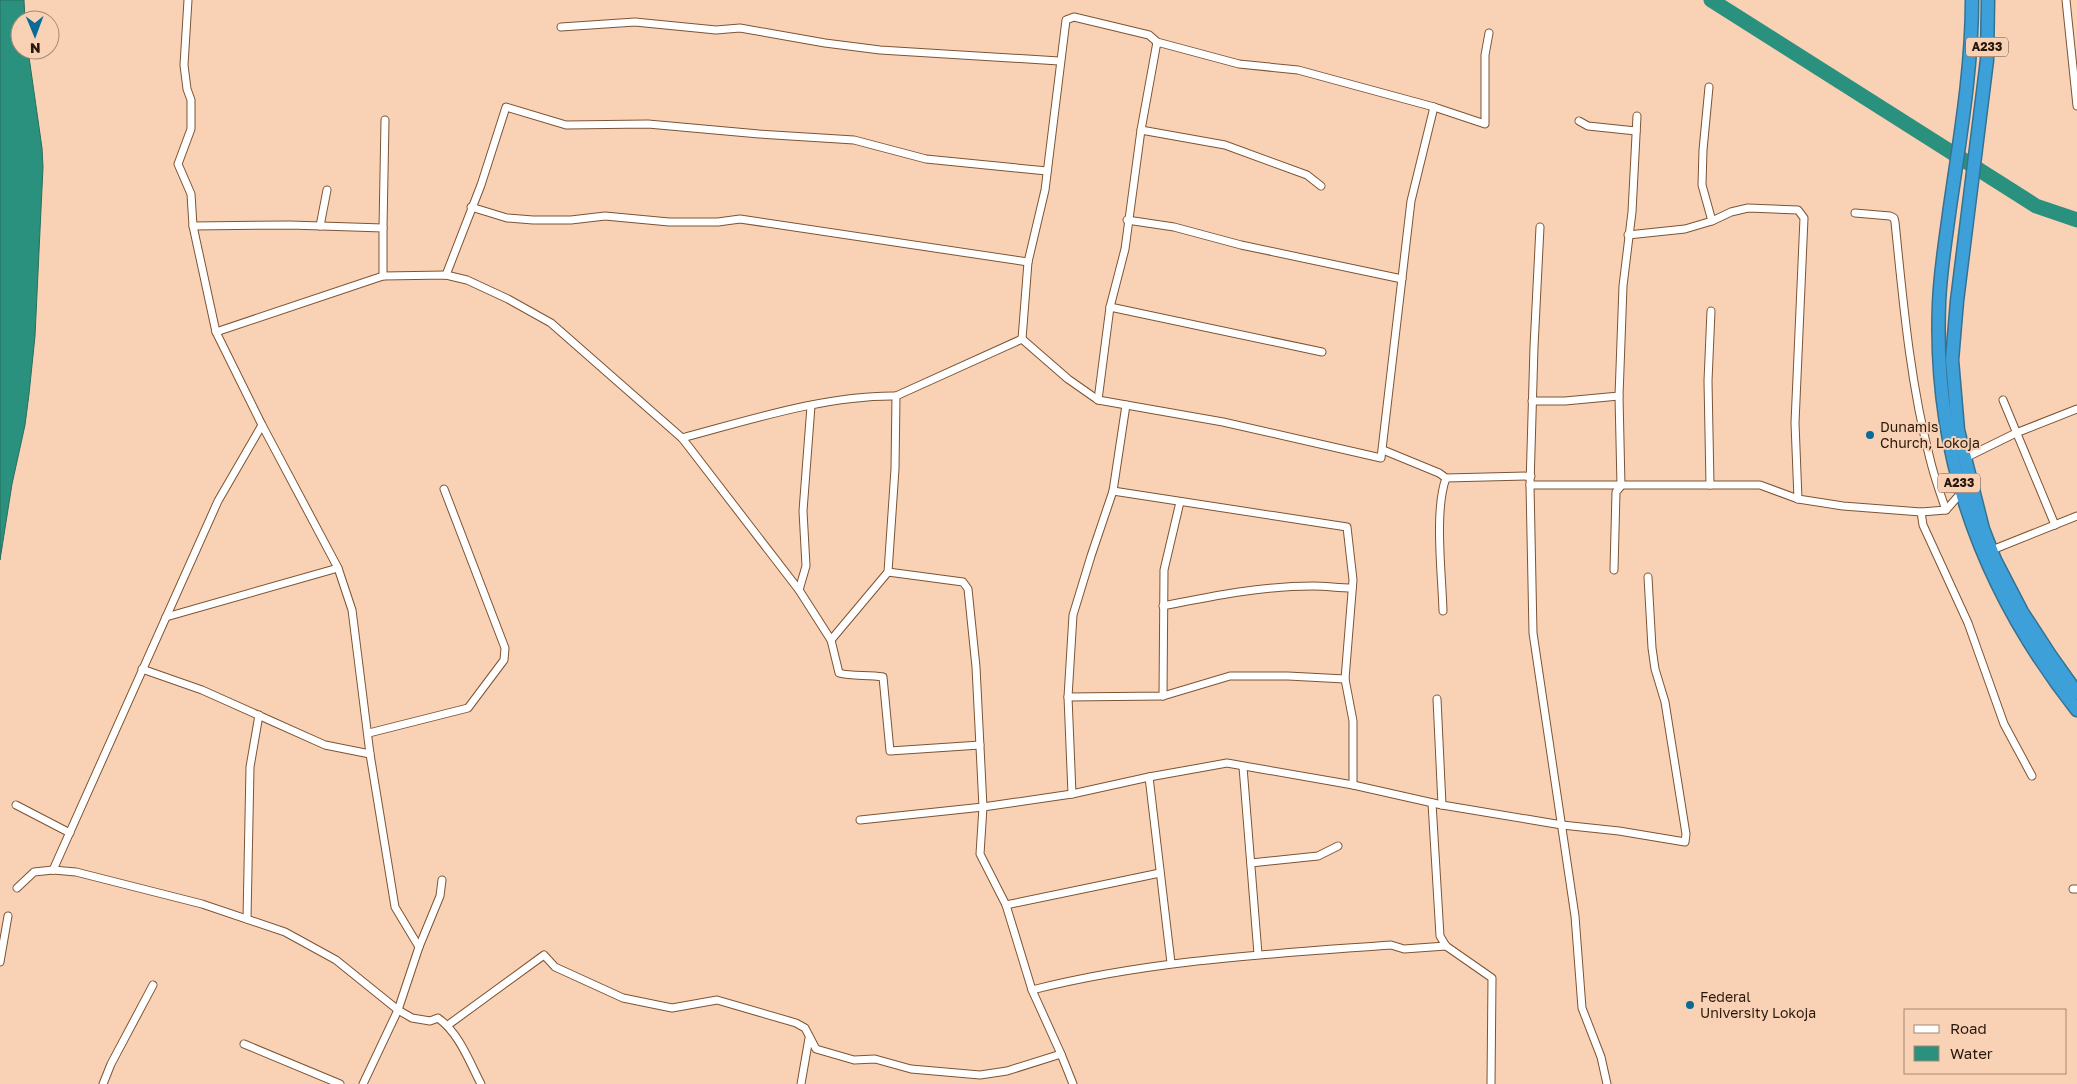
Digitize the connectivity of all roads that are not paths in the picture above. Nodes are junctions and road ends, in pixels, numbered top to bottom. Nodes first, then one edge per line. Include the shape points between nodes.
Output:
1 (188, 0) edge
2 (1972, 0) edge
3 (1988, 0) edge
4 (2066, 0) edge
5 (562, 27) dead end
6 (1489, 33) dead end
7 (1157, 42) junction
8 (1060, 61) junction
9 (1708, 87) dead end
10 (2077, 106) edge
11 (1434, 107) junction
12 (1637, 116) dead end
13 (385, 120) dead end
14 (1579, 121) dead end
15 (1141, 130) junction
16 (1636, 132) junction
17 (1047, 171) junction
18 (1321, 186) dead end
19 (327, 190) dead end
20 (471, 207) junction
21 (1855, 213) dead end
22 (1127, 220) junction
23 (1712, 221) junction
24 (193, 226) junction
25 (320, 226) junction
26 (1540, 227) dead end
27 (383, 228) junction
28 (1628, 234) junction
29 (1028, 262) junction
30 (446, 274) junction
31 (383, 276) junction
32 (1402, 279) junction
33 (1110, 307) junction
34 (1711, 311) dead end
35 (216, 332) junction
36 (1022, 339) junction
37 (1322, 352) dead end
38 (896, 396) junction
39 (1619, 396) junction
40 (1098, 400) junction
41 (2003, 400) dead end
42 (1532, 401) junction
43 (1126, 404) junction
44 (811, 406) junction
45 (2077, 409) edge
46 (262, 425) junction
47 (2016, 433) junction
48 (682, 438) junction
49 (1382, 450) junction
50 (1965, 458) junction
51 (1530, 476) junction
52 (1446, 478) junction
53 (1530, 485) junction
54 (1710, 485) junction
55 (1621, 486) junction
56 (444, 489) dead end
57 (1113, 491) junction
58 (1961, 493) junction
59 (1798, 499) junction
60 (1180, 502) junction
61 (1946, 510) junction
62 (1921, 512) junction
63 (2077, 516) edge
64 (2055, 524) junction
65 (1992, 550) junction
66 (338, 568) junction
67 (1614, 570) dead end
68 (888, 572) junction
69 (1648, 577) dead end
70 (1352, 588) junction
71 (800, 590) junction
72 (1163, 606) junction
73 (1443, 611) dead end
74 (166, 617) junction
75 (831, 640) junction
76 (142, 669) junction
77 (1345, 679) junction
78 (2063, 684) junction
79 (2077, 692) edge
80 (1163, 696) junction
81 (1068, 697) junction
82 (1437, 699) dead end
83 (2077, 710) edge
84 (259, 715) junction
85 (369, 733) junction
86 (980, 745) junction
87 (370, 754) junction
88 (1243, 767) junction
89 (2032, 776) dead end
90 (1149, 777) junction
91 (1353, 785) junction
92 (1072, 794) junction
93 (1432, 803) junction
94 (16, 805) dead end
95 (1442, 805) junction
96 (984, 806) junction
97 (860, 820) dead end
98 (1562, 825) junction
99 (70, 833) junction
100 (1338, 846) dead end
101 (1251, 863) junction
102 (53, 870) junction
103 (1160, 873) junction
104 (442, 880) dead end
105 (17, 888) dead end
106 (1006, 905) junction
107 (8, 916) dead end
108 (247, 919) junction
109 (1446, 946) junction
110 (419, 948) junction
111 (1258, 954) junction
112 (0, 962) edge
113 (1171, 963) junction
114 (153, 985) dead end
115 (1032, 990) junction
116 (398, 1010) junction
117 (448, 1025) junction
118 (809, 1038) junction
119 (244, 1044) dead end
120 (1061, 1054) junction
121 (103, 1084) edge
122 (340, 1084) edge
123 (363, 1084) edge
124 (480, 1084) edge
125 (801, 1084) edge
126 (1073, 1084) edge
127 (1492, 1084) edge
128 (1607, 1084) edge

1 - 24 street via 184,65 191,100 191,129 178,164 191,194
2 - 58 highway, A233 via 1966,93 1939,304 1947,430
3 - 50 highway, A233 via 1987,60 1952,360 1958,430
4 - 10 street
5 - 8 street via 635,22 716,30 740,28 880,50
6 - 11 street via 1485,55 1486,124
7 - 8 street via 1150,35 1074,17 1064,24
7 - 11 street via 1239,64 1298,70
7 - 15 street
8 - 17 street
9 - 23 street via 1702,185
11 - 32 street via 1411,201
12 - 16 street
13 - 27 street
14 - 16 street via 1588,126
15 - 18 street via 1249,152 1307,175
15 - 22 street
16 - 28 street
17 - 20 street via 926,159 854,140 648,124 566,125 506,107
17 - 29 street
19 - 25 street
20 - 29 street via 507,218 533,220 605,216 668,222 740,219
20 - 30 street
21 - 61 street via 1894,218 1920,420
22 - 32 street via 1174,227 1241,246
22 - 33 street via 1125,249
23 - 28 street via 1676,231
23 - 59 street via 1748,208 1798,210 1804,218 1795,423
24 - 25 street
24 - 35 street
25 - 27 street
26 - 42 street
27 - 31 street
28 - 39 street via 1622,286
29 - 36 street
30 - 31 street
30 - 48 street via 508,299 551,323
31 - 35 street
32 - 49 street
33 - 37 street
33 - 40 street
34 - 54 street via 1708,381
35 - 46 street
36 - 38 street
36 - 40 street via 1068,380
38 - 44 street via 874,395
38 - 68 street
39 - 42 street
39 - 55 street
40 - 43 street
41 - 47 street
42 - 51 street
43 - 49 street via 1381,458
43 - 57 street
44 - 48 street
44 - 71 street via 803,511 806,566
45 - 47 street
46 - 66 street
46 - 74 street via 218,501
47 - 50 street
47 - 64 street
48 - 71 street
49 - 52 street
50 - 65 highway, A233 via 1983,529
51 - 52 street
51 - 53 street
52 - 73 street via 1440,516
53 - 55 street
53 - 98 street via 1533,633
54 - 55 street
54 - 59 street via 1760,485
55 - 67 street via 1616,492
56 - 85 street via 506,654 468,708
57 - 60 street
57 - 81 street via 1074,615
58 - 61 street
58 - 78 highway, A233 via 1990,573 2012,616
59 - 62 street
60 - 70 street via 1347,527
60 - 72 street via 1164,570
61 - 62 street
62 - 89 street via 1923,525 1968,623 2004,724
63 - 64 street
64 - 65 street
65 - 78 highway, A233 via 2022,612
66 - 74 street
66 - 85 street via 352,610
68 - 75 street
68 - 86 street via 962,582 968,590
69 - 98 street via 1652,648 1666,712 1685,842 1619,830
70 - 72 street via 1273,588
70 - 77 street
71 - 75 street
72 - 80 street
74 - 76 street
75 - 86 street via 839,673 883,677 890,751
76 - 84 street
76 - 99 street
77 - 80 street via 1230,676
77 - 91 street via 1353,720
78 - 79 highway, A233
78 - 83 highway, A233
80 - 81 street
81 - 92 street
82 - 95 street
84 - 87 street via 325,745
84 - 108 street via 250,767
85 - 87 street
86 - 96 street
87 - 110 street via 395,907
88 - 90 street via 1227,763
88 - 91 street
88 - 101 street
90 - 92 street
90 - 103 street
91 - 93 street
92 - 96 street
93 - 95 street
93 - 109 street via 1440,936
94 - 99 street
95 - 98 street
96 - 97 street
96 - 106 street via 980,854
98 - 128 street via 1575,916 1582,1008
99 - 102 street
100 - 101 street via 1318,856
101 - 111 street
102 - 105 street via 34,872
102 - 108 street via 96,877
103 - 106 street
103 - 113 street
104 - 110 street via 440,896
106 - 115 street
107 - 112 street
108 - 116 street via 284,932 336,960
109 - 111 street via 1404,949 1391,945
109 - 127 street via 1492,978
110 - 116 street
111 - 113 street
113 - 115 street
114 - 121 street
115 - 120 street
116 - 117 street via 421,1020 438,1018
116 - 123 street
117 - 118 street via 544,955 555,967 623,998 672,1008 717,1000 796,1023 805,1028
117 - 124 street
118 - 120 street via 816,1048 854,1060 875,1059 911,1069 980,1075 1007,1071
118 - 125 street
119 - 122 street
120 - 126 street

